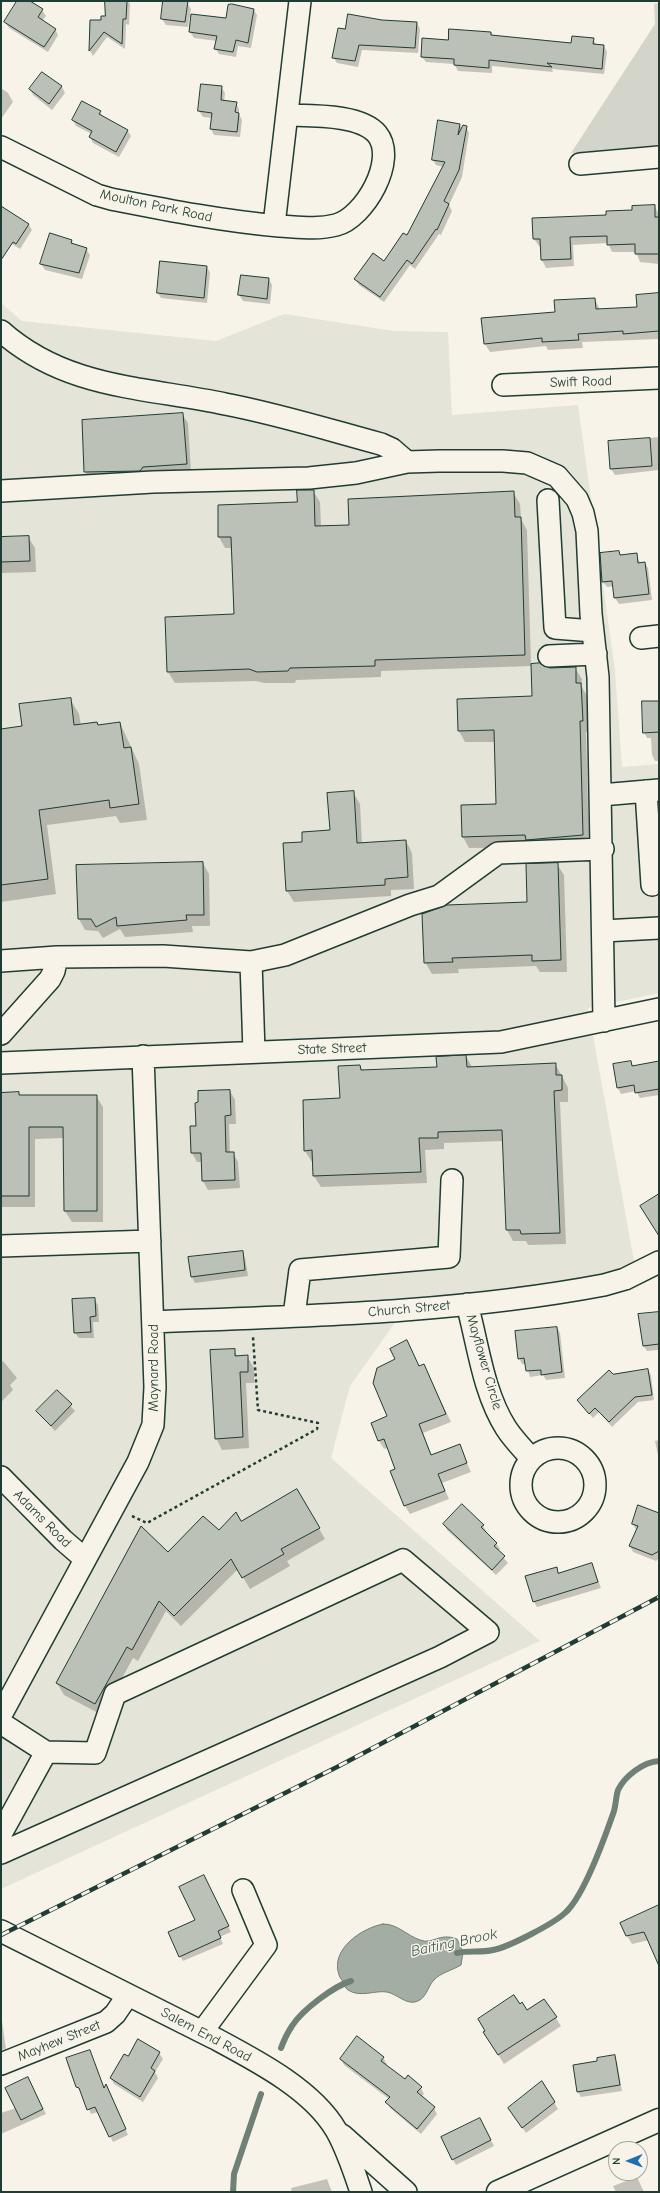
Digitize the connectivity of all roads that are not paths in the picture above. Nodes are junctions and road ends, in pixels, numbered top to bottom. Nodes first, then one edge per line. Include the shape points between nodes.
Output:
1 (300, 1) edge
2 (287, 115) junction
3 (1, 147) edge
4 (659, 157) edge
5 (580, 164) dead end
6 (274, 225) junction
7 (1, 331) edge
8 (659, 378) edge
9 (503, 385) dead end
10 (408, 462) junction
11 (1, 490) edge
12 (548, 500) dead end
13 (593, 631) junction
14 (596, 654) junction
15 (549, 656) dead end
16 (653, 791) edge
17 (601, 795) junction
18 (602, 850) junction
19 (652, 884) dead end
20 (659, 928) edge
21 (603, 931) junction
22 (57, 957) junction
23 (1, 961) edge
24 (251, 962) junction
25 (659, 1009) edge
26 (604, 1021) junction
27 (1, 1034) edge
28 (254, 1052) junction
29 (143, 1056) junction
30 (1, 1063) edge
31 (452, 1180) dead end
32 (150, 1241) junction
33 (1, 1246) edge
34 (659, 1262) edge
35 (468, 1304) junction
36 (294, 1316) junction
37 (154, 1322) junction
38 (532, 1458) dead end
39 (1, 1477) edge
40 (85, 1559) junction
41 (1, 1715) edge
42 (1, 1723) edge
43 (46, 1752) junction
44 (1, 1834) edge
45 (1, 1854) edge
46 (243, 1890) dead end
47 (1, 1931) edge
48 (128, 1994) junction
49 (202, 2032) junction
50 (1, 2064) edge
51 (659, 2120) edge
52 (335, 2128) junction
53 (361, 2192) edge
54 (406, 2192) edge
55 (498, 2192) edge

1 - 2 street
2 - 6 street
2 - 6 street, Moulton Park Road via 354,121 376,134 382,144 384,156 376,185 348,220 324,228
3 - 6 street, Moulton Park Road via 97,195 235,221
4 - 5 street
7 - 10 street via 28,353 71,374 281,416 380,444 392,449
8 - 9 street, Swift Road
10 - 11 street via 356,473 310,478 153,482
10 - 13 street via 509,461 527,463 557,476 577,499 583,513 587,531
12 - 13 street via 555,628
13 - 14 street
14 - 15 street
14 - 17 street
16 - 17 street
16 - 19 street
17 - 18 street
18 - 21 street
18 - 24 street via 498,852 439,896 285,955
20 - 21 street
21 - 26 street
22 - 23 street
22 - 24 street via 184,956
22 - 27 street via 50,979
24 - 28 street
25 - 26 street, State Street
26 - 28 street, State Street via 501,1042
28 - 29 street, State Street
29 - 30 street, State Street
29 - 32 street, Maynard Road
31 - 36 street via 449,1257 300,1270
32 - 33 street
32 - 37 street, Maynard Road
34 - 35 street, Church Street via 625,1279 604,1285
35 - 36 street, Church Street
35 - 38 street, Mayflower Circle via 496,1409 505,1427
36 - 37 street, Church Street
37 - 40 street, Maynard Road via 153,1425 147,1444
39 - 40 street, Adams Road
40 - 41 street, Maynard Road
42 - 43 street
43 - 44 street
43 - 45 street via 96,1753 115,1694 403,1560 488,1632 440,1657
46 - 49 street via 266,1945
47 - 48 street, Salem End Road
48 - 49 street, Salem End Road
48 - 50 street, Mayhew Street via 115,2014 106,2022
49 - 52 street, Salem End Road via 247,2056 292,2085 323,2113
51 - 55 main road
52 - 53 street, Salem End Road
52 - 54 street

